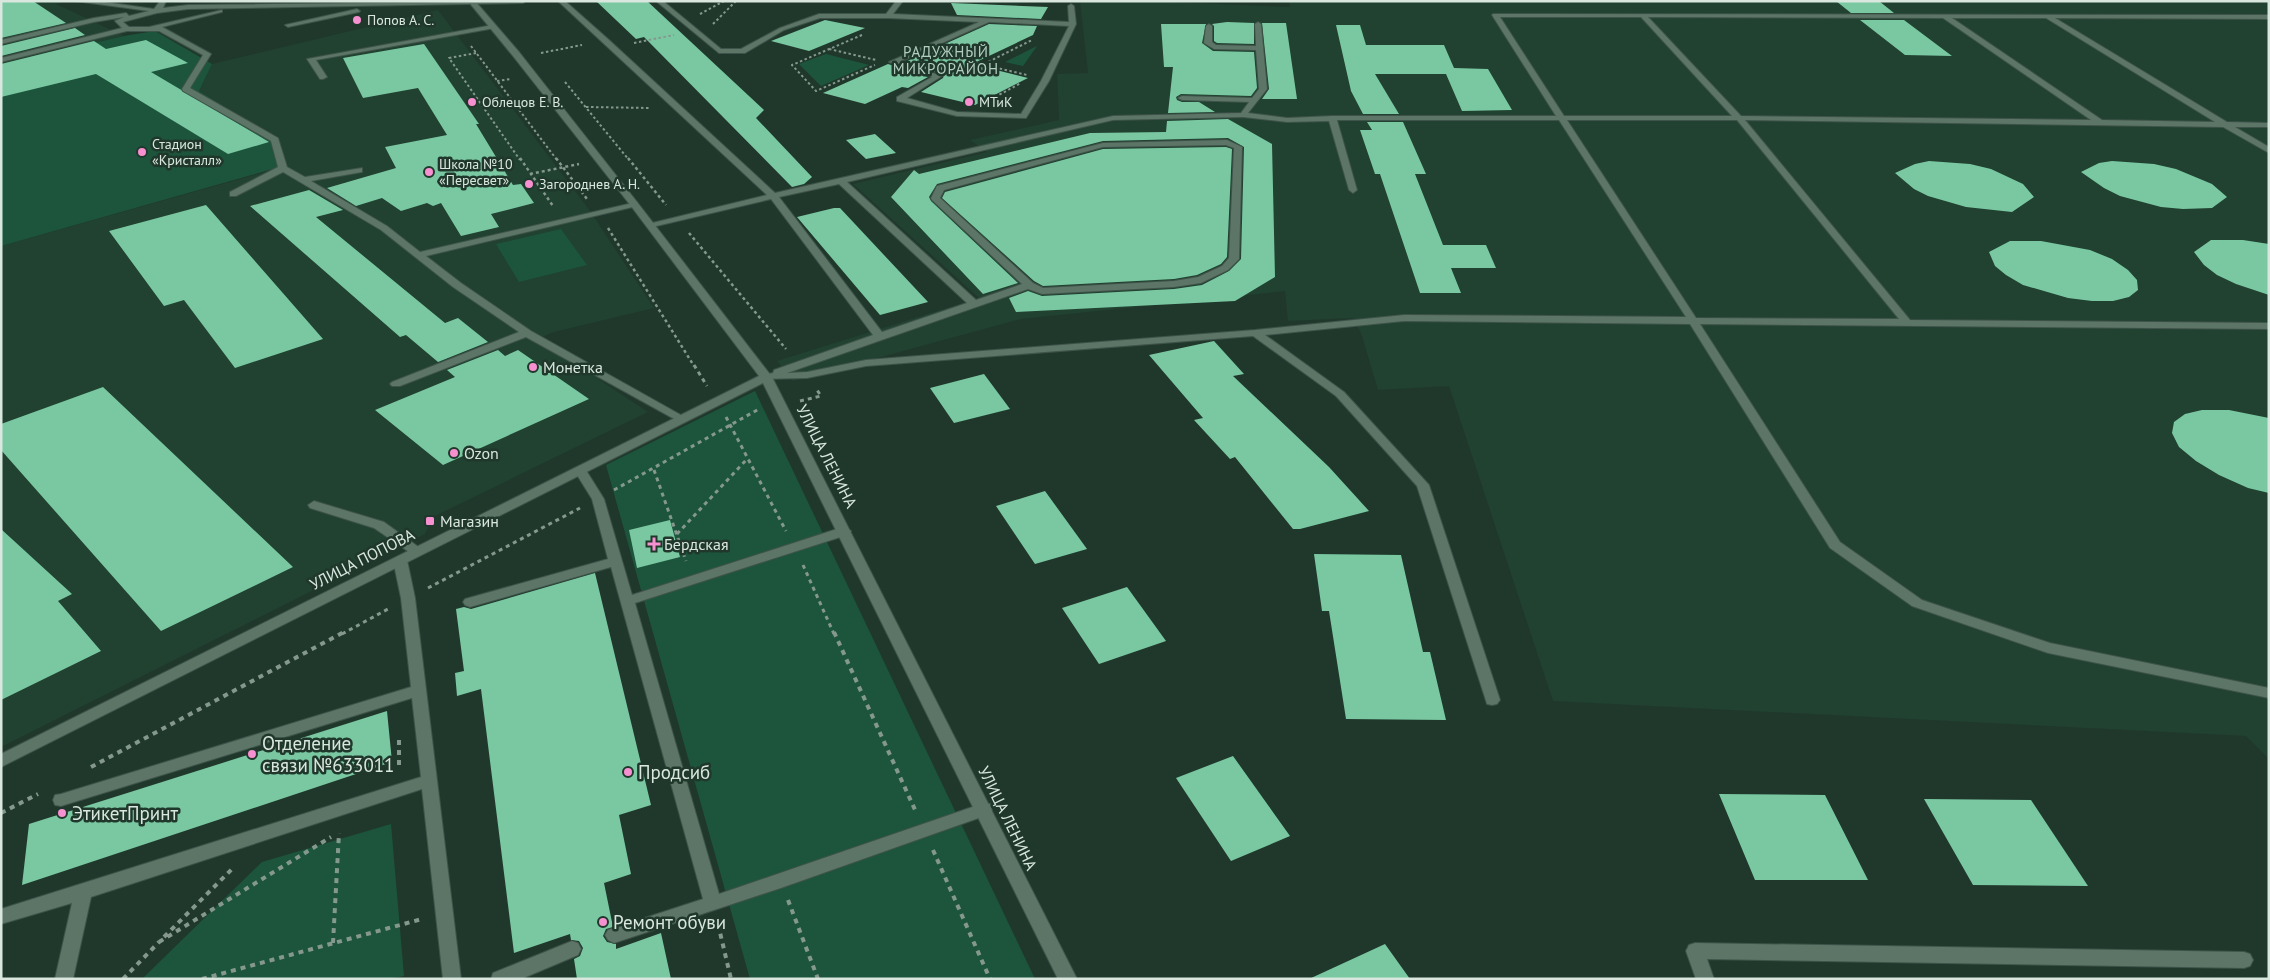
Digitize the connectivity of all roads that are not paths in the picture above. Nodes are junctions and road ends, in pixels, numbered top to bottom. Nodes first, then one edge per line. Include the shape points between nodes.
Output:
1 (78, 1) edge
2 (523, 1) edge
3 (561, 1) edge
4 (659, 1) edge
5 (900, 1) edge
6 (471, 2) edge
7 (163, 4) edge
8 (391, 5) junction
9 (242, 6) junction
10 (1071, 6) dead end
11 (888, 16) junction
12 (1642, 16) junction
13 (1946, 17) junction
14 (2269, 17) edge
15 (2049, 18) junction
16 (987, 21) junction
17 (1073, 24) junction
18 (1258, 24) dead end
19 (288, 25) dead end
20 (1209, 26) dead end
21 (493, 28) junction
22 (127, 29) junction
23 (145, 29) junction
24 (1, 42) edge
25 (1260, 48) junction
26 (1, 60) edge
27 (323, 77) dead end
28 (1182, 98) dead end
29 (1253, 100) junction
30 (1243, 115) junction
31 (1023, 116) junction
32 (1332, 118) junction
33 (1738, 118) junction
34 (1563, 119) junction
35 (1030, 122) dead end
36 (2102, 124) junction
37 (2227, 125) junction
38 (2269, 126) edge
39 (2269, 151) edge
40 (283, 168) junction
41 (359, 170) dead end
42 (303, 180) junction
43 (840, 180) junction
44 (1353, 190) dead end
45 (233, 194) dead end
46 (773, 196) junction
47 (634, 204) junction
48 (651, 226) junction
49 (418, 255) junction
50 (1029, 285) junction
51 (974, 304) junction
52 (1694, 322) junction
53 (1907, 324) junction
54 (2269, 326) edge
55 (527, 333) junction
56 (1256, 333) junction
57 (880, 337) junction
58 (766, 377) junction
59 (396, 384) dead end
60 (682, 419) junction
61 (580, 470) junction
62 (314, 505) dead end
63 (845, 531) junction
64 (417, 551) junction
65 (400, 560) junction
66 (615, 561) junction
67 (627, 601) junction
68 (470, 602) dead end
69 (419, 690) junction
70 (2269, 693) edge
71 (1492, 700) dead end
72 (1, 761) edge
73 (429, 781) junction
74 (61, 800) dead end
75 (984, 809) junction
76 (83, 892) junction
77 (713, 904) junction
78 (1, 917) edge
79 (614, 935) dead end
80 (572, 949) dead end
81 (2244, 960) dead end
82 (64, 979) edge
83 (452, 979) edge
84 (500, 979) edge
85 (1068, 979) edge
86 (1705, 979) edge

1 - 7 street
2 - 6 street
3 - 46 street
4 - 11 street via 719,51 742,51 782,29 819,16
5 - 11 street
6 - 8 street
6 - 21 street, УЛИЦА ЛЕНИНА
7 - 9 street
7 - 22 street via 118,22
7 - 24 street
8 - 9 street
8 - 19 street
9 - 23 street
10 - 17 street
11 - 16 street
12 - 13 street
12 - 33 street
12 - 34 street via 1495,15
13 - 15 street
13 - 36 street
14 - 15 street
15 - 37 street
16 - 17 street
16 - 31 street via 893,62 938,76 900,98 963,114
17 - 31 street via 1046,81
18 - 25 street
20 - 25 street via 1208,43 1214,47
21 - 27 street via 310,59
21 - 47 street, УЛИЦА ЛЕНИНА
22 - 23 street
22 - 26 street
23 - 40 street via 160,29 207,54 186,89 275,140
25 - 29 street via 1263,89
28 - 29 street
29 - 30 street
30 - 32 street via 1286,120
30 - 43 street via 1113,118 1040,131
31 - 35 street
32 - 34 street
32 - 44 street
33 - 34 street
33 - 36 street
33 - 53 street
34 - 52 street
36 - 37 street
37 - 38 street
37 - 39 street
40 - 42 street
40 - 45 street
41 - 42 street
42 - 49 street via 384,228
43 - 46 street
43 - 51 street
46 - 48 street
46 - 57 street
47 - 48 street, УЛИЦА ЛЕНИНА
47 - 49 street
48 - 58 street, УЛИЦА ЛЕНИНА
49 - 55 street
50 - 50 street via 1042,291 1174,284 1200,280 1225,268 1234,259 1238,146 1227,142 1103,145 940,188 935,198
50 - 51 street, УЛИЦА ПОПОВА
51 - 57 street, УЛИЦА ПОПОВА
52 - 53 street
52 - 56 street via 1404,318
52 - 70 street via 1835,544 1917,603 2048,648
53 - 54 street
55 - 59 street
55 - 60 street
56 - 58 street via 866,363 807,375
56 - 71 street via 1340,394 1423,485
57 - 58 street, УЛИЦА ПОПОВА
58 - 60 street, УЛИЦА ПОПОВА
58 - 63 street, УЛИЦА ЛЕНИНА
60 - 61 street, УЛИЦА ПОПОВА
61 - 64 street, УЛИЦА ПОПОВА
61 - 66 street via 598,499
62 - 64 street via 379,525
63 - 67 street
63 - 75 street, УЛИЦА ЛЕНИНА
64 - 65 street, УЛИЦА ПОПОВА
65 - 69 street
65 - 72 street, УЛИЦА ПОПОВА
66 - 67 street
66 - 68 street
67 - 77 street
69 - 73 street
69 - 74 street
73 - 76 street
73 - 83 street
75 - 77 street
75 - 85 street, УЛИЦА ЛЕНИНА
76 - 78 street
76 - 82 street
77 - 79 street
80 - 84 street
81 - 86 street via 1695,950

